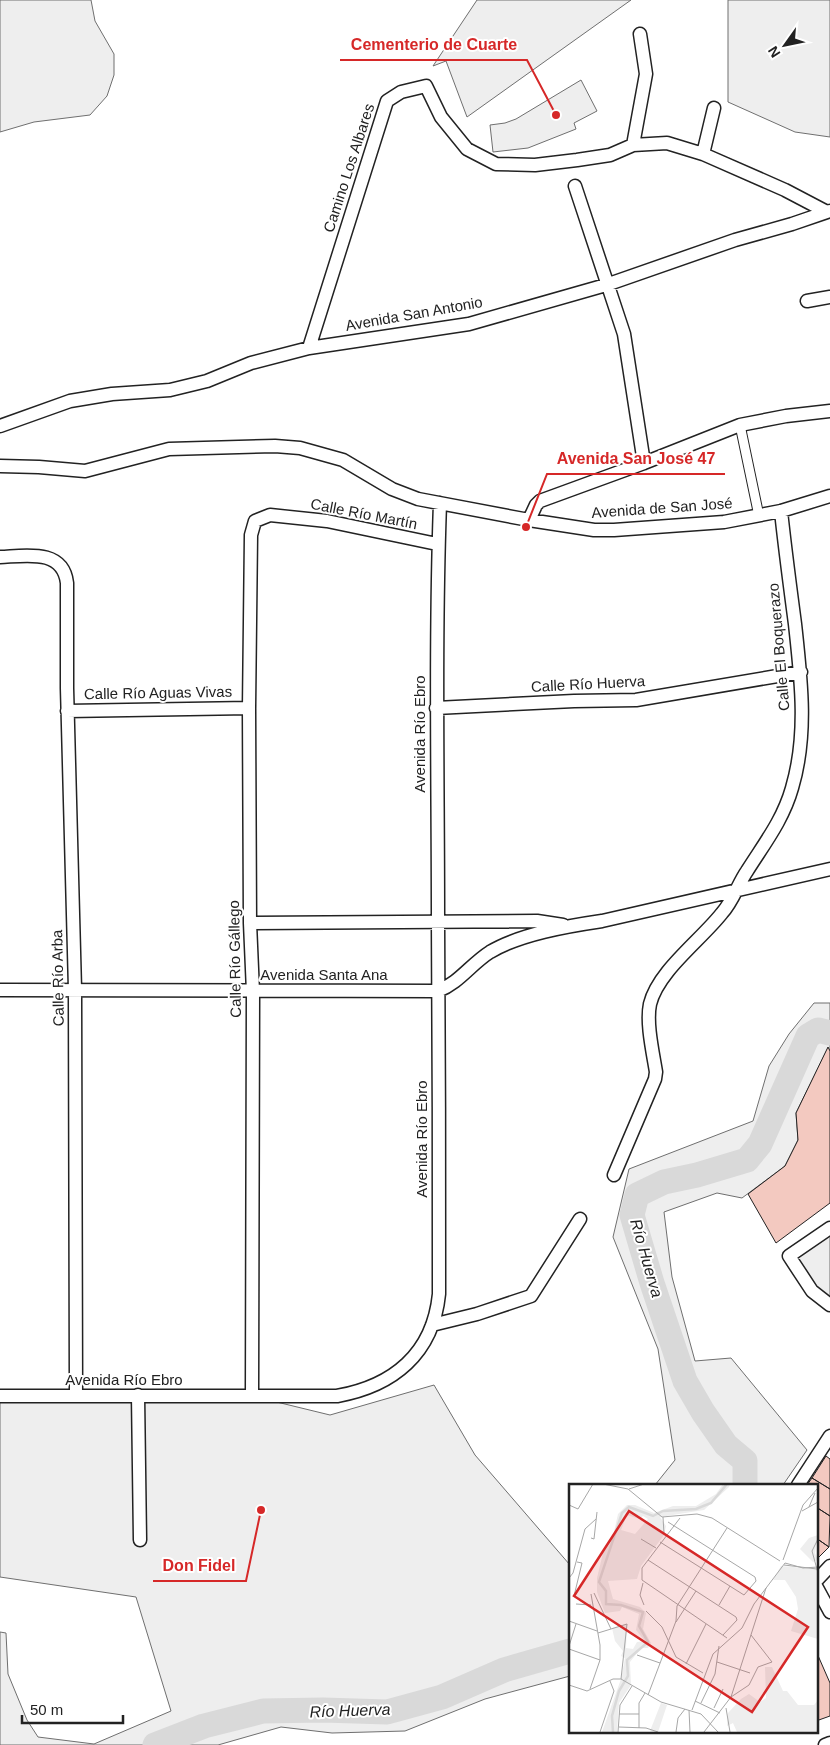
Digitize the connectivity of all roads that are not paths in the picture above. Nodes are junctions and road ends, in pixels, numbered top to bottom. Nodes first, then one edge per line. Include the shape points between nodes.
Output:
1 (640, 34) dead end
2 (714, 108) dead end
3 (633, 145) junction
4 (703, 154) junction
5 (575, 186) dead end
6 (828, 211) edge
7 (606, 285) junction
8 (830, 297) edge
9 (807, 301) dead end
10 (309, 348) junction
11 (830, 411) edge
12 (740, 425) junction
13 (0, 426) edge
14 (644, 463) junction
15 (0, 466) edge
16 (830, 496) edge
17 (440, 503) junction
18 (781, 511) junction
19 (759, 516) junction
20 (529, 520) junction
21 (255, 521) joint
22 (437, 544) junction
23 (0, 557) edge
24 (800, 672) junction
25 (249, 708) junction
26 (436, 708) junction
27 (68, 711) junction
28 (830, 869) edge
29 (734, 892) junction
30 (438, 922) junction
31 (250, 923) junction
32 (570, 926) junction
33 (75, 989) junction
34 (0, 990) edge
35 (438, 991) junction
36 (253, 992) junction
37 (614, 1175) dead end
38 (580, 1218) dead end
39 (830, 1228) edge
40 (830, 1305) edge
41 (432, 1325) junction
42 (0, 1396) edge
43 (76, 1396) junction
44 (138, 1396) junction
45 (252, 1396) junction
46 (13, 1397) junction
47 (0, 1402) edge
48 (830, 1436) edge
49 (799, 1484) edge
50 (140, 1540) dead end
51 (830, 1566) edge
52 (818, 1579) edge
53 (818, 1590) edge
54 (830, 1612) edge
55 (830, 1743) edge
56 (825, 1745) edge

1 - 3 street via 646,74
2 - 4 street
3 - 4 street, Camino Los Albares via 667,143
3 - 10 street, Camino Los Albares via 610,155 577,160 535,165 496,164 467,149 441,117 426,86 401,92 387,101
4 - 6 street, Camino Los Albares
5 - 7 street
6 - 7 street, Avenida San Antonio
7 - 10 street, Avenida San Antonio via 469,324
7 - 14 street via 627,347
8 - 9 street
10 - 13 street, Avenida San Antonio via 170,390 70,401
11 - 12 street
12 - 14 street
12 - 19 street
14 - 20 street via 540,501
15 - 17 street, Avenida de San José via 85,471 169,449 300,448 343,460 392,489
16 - 18 street, Avenida de San José
17 - 20 street, Avenida de San José
17 - 22 street, Avenida Río Ebro
18 - 19 street, Avenida de San José
18 - 24 street, Calle El Boquerazo
19 - 20 street, Avenida de San José via 724,522 614,530 571,528
21 - 22 street, Calle Río Martín via 270,515 327,521
21 - 25 street, Calle Río Gállego via 251,535
22 - 26 street, Avenida Río Ebro
23 - 27 street, Calle Río Arba via 41,556 58,563 64,572 67,584
24 - 26 street, Calle Río Huerva via 636,700
24 - 29 street, Calle El Boquerazo via 802,732 792,789 777,825
25 - 27 street, Calle Río Aguas Vivas
25 - 31 street, Calle Río Gállego
26 - 30 street, Avenida Río Ebro
27 - 33 street, Calle Río Arba
28 - 29 street
29 - 32 street
29 - 37 street, Calle El Boquerazo via 724,912 667,973 653,996 649,1020 655,1079
30 - 31 street
30 - 32 street via 536,921
30 - 35 street, Avenida Río Ebro
31 - 36 street, Calle Río Gállego
32 - 35 street via 524,938 490,952 454,983
33 - 34 street, Avenida Santa Ana
33 - 36 street, Avenida Santa Ana
33 - 43 street, Calle Río Arba
35 - 36 street, Avenida Santa Ana
35 - 41 street, Avenida Río Ebro via 439,1294
36 - 45 street, Calle Río Gállego
38 - 41 street via 531,1296
39 - 40 street via 789,1256 812,1291
41 - 45 street, Avenida Río Ebro via 411,1360 390,1378 372,1387 337,1396
42 - 46 street, Avenida Río Ebro
43 - 44 street, Avenida Río Ebro
43 - 46 street, Avenida Río Ebro
44 - 45 street, Avenida Río Ebro
44 - 50 street
46 - 47 street, Avenida Río Ebro
48 - 49 street
51 - 52 street
53 - 54 street
55 - 56 street

